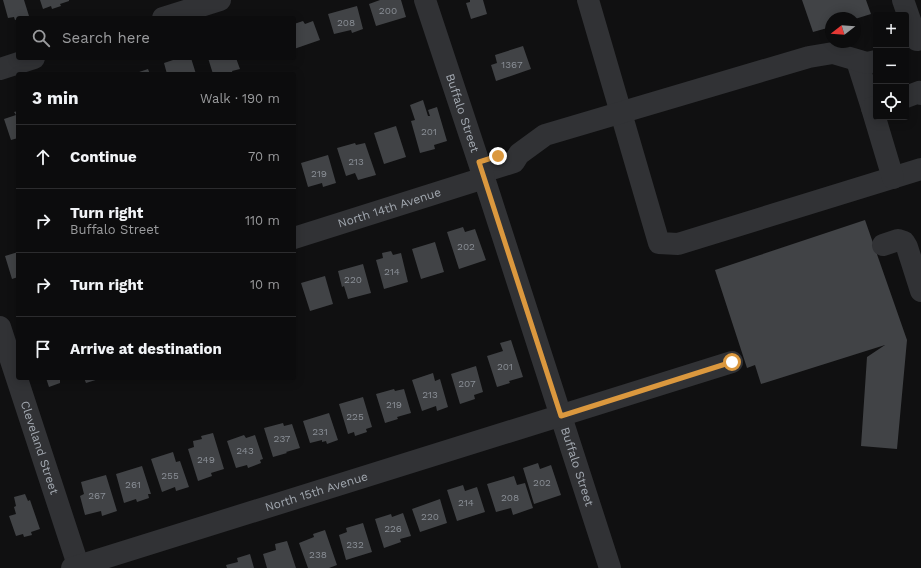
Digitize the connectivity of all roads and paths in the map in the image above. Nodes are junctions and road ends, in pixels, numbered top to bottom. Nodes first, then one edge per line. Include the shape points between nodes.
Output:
1 (220, 0) edge
2 (425, 0) edge
3 (588, 0) edge
4 (903, 0) edge
5 (169, 16) edge
6 (912, 43) edge
7 (873, 49) edge
8 (28, 60) edge
9 (866, 61) edge
10 (0, 69) edge
11 (921, 94) edge
12 (909, 96) edge
13 (873, 101) edge
14 (620, 112) junction
15 (877, 120) edge
16 (921, 169) edge
17 (482, 171) junction
18 (893, 178) junction
19 (296, 237) edge
20 (883, 245) dead end
21 (920, 282) edge
22 (5, 327) edge
23 (732, 362) dead end
24 (16, 364) edge
25 (21, 380) edge
26 (561, 416) junction
27 (76, 567) edge
28 (610, 568) edge

1 - 5 street
2 - 17 street, Buffalo Street
3 - 14 street
4 - 6 street
7 - 9 street via 864,52
8 - 10 street
9 - 13 street
9 - 14 street via 833,53 809,57
11 - 12 street via 919,92
14 - 17 street, North 14th Avenue via 545,135 520,154 512,152
14 - 18 street via 659,243 678,244
15 - 18 street
16 - 18 street
17 - 19 street, North 14th Avenue
17 - 26 street, Buffalo Street
20 - 21 street via 898,240 904,242
22 - 24 street, Cleveland Street
23 - 26 street, North 15th Avenue
25 - 27 street, Cleveland Street
26 - 27 street, North 15th Avenue
26 - 28 street, Buffalo Street

